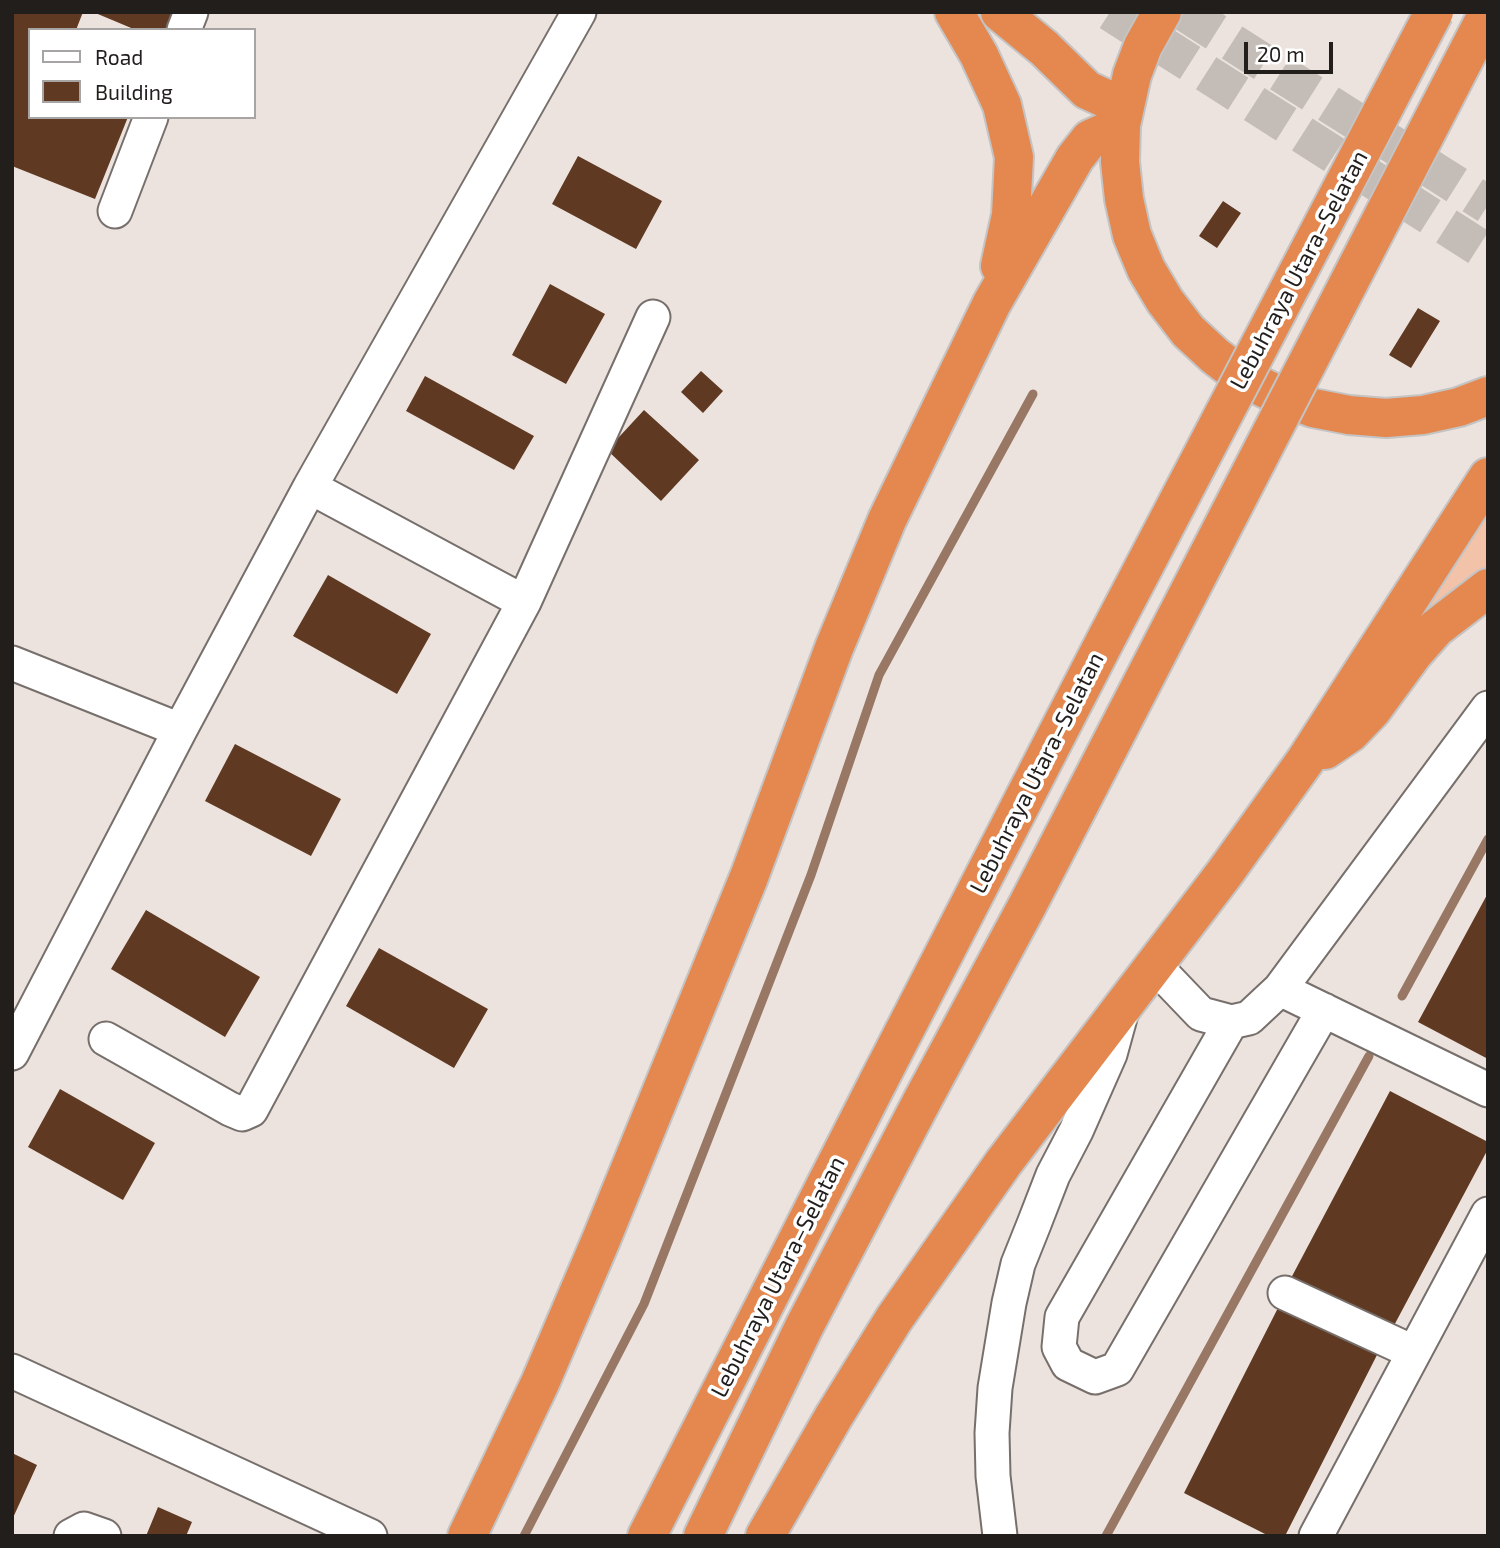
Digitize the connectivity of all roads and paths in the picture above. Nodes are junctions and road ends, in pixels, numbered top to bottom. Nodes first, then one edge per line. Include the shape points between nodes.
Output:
1 (579, 12) edge
2 (954, 12) edge
3 (1000, 12) edge
4 (1162, 12) edge
5 (1434, 12) edge
6 (1488, 13) edge
7 (1123, 116) junction
8 (150, 119) edge
9 (115, 211) dead end
10 (992, 303) junction
11 (653, 317) dead end
12 (1488, 396) edge
13 (1488, 477) edge
14 (310, 487) junction
15 (1488, 588) edge
16 (524, 602) junction
17 (12, 663) edge
18 (1488, 708) edge
19 (180, 730) junction
20 (1305, 761) junction
21 (1155, 966) junction
22 (1280, 989) junction
23 (1125, 1002) junction
24 (1324, 1010) junction
25 (1231, 1021) junction
26 (106, 1039) dead end
27 (12, 1053) edge
28 (1488, 1090) edge
29 (1488, 1214) edge
30 (1285, 1293) dead end
31 (1413, 1352) junction
32 (12, 1371) edge
33 (71, 1536) edge
34 (104, 1536) edge
35 (370, 1536) edge
36 (467, 1536) edge
37 (647, 1536) edge
38 (703, 1536) edge
39 (765, 1536) edge
40 (1000, 1536) edge
41 (1316, 1536) edge

1 - 14 street
2 - 10 highway via 1002,105 1014,156 1011,215
3 - 7 highway
4 - 7 highway via 1132,75
5 - 37 highway, Lebuhraya Utara–Selatan, bridge
6 - 38 highway, Lebuhraya Utara–Selatan, bridge via 804,1327
7 - 10 highway via 1090,139 1075,158
7 - 12 highway via 1120,162 1132,235 1165,302 1214,356 1278,395 1349,415 1423,415
8 - 9 street
10 - 36 highway via 887,520 744,890 601,1240
11 - 16 street
13 - 20 highway
14 - 16 street
14 - 19 street
15 - 20 highway via 1436,628 1350,733
16 - 26 street via 251,1110 242,1114 230,1110
17 - 19 street
18 - 22 street
19 - 27 street
20 - 21 highway
21 - 23 highway
21 - 25 street via 1201,1014
22 - 24 street
22 - 25 street via 1249,1018
23 - 39 highway via 1004,1162 894,1319
23 - 40 street via 1110,1054 1053,1175 1018,1265 1009,1303 992,1433
24 - 25 street via 1117,1369 1095,1377 1068,1364 1059,1347 1062,1317
24 - 28 street
29 - 31 street
30 - 31 street
31 - 41 street
32 - 35 street
33 - 34 street via 84,1529

